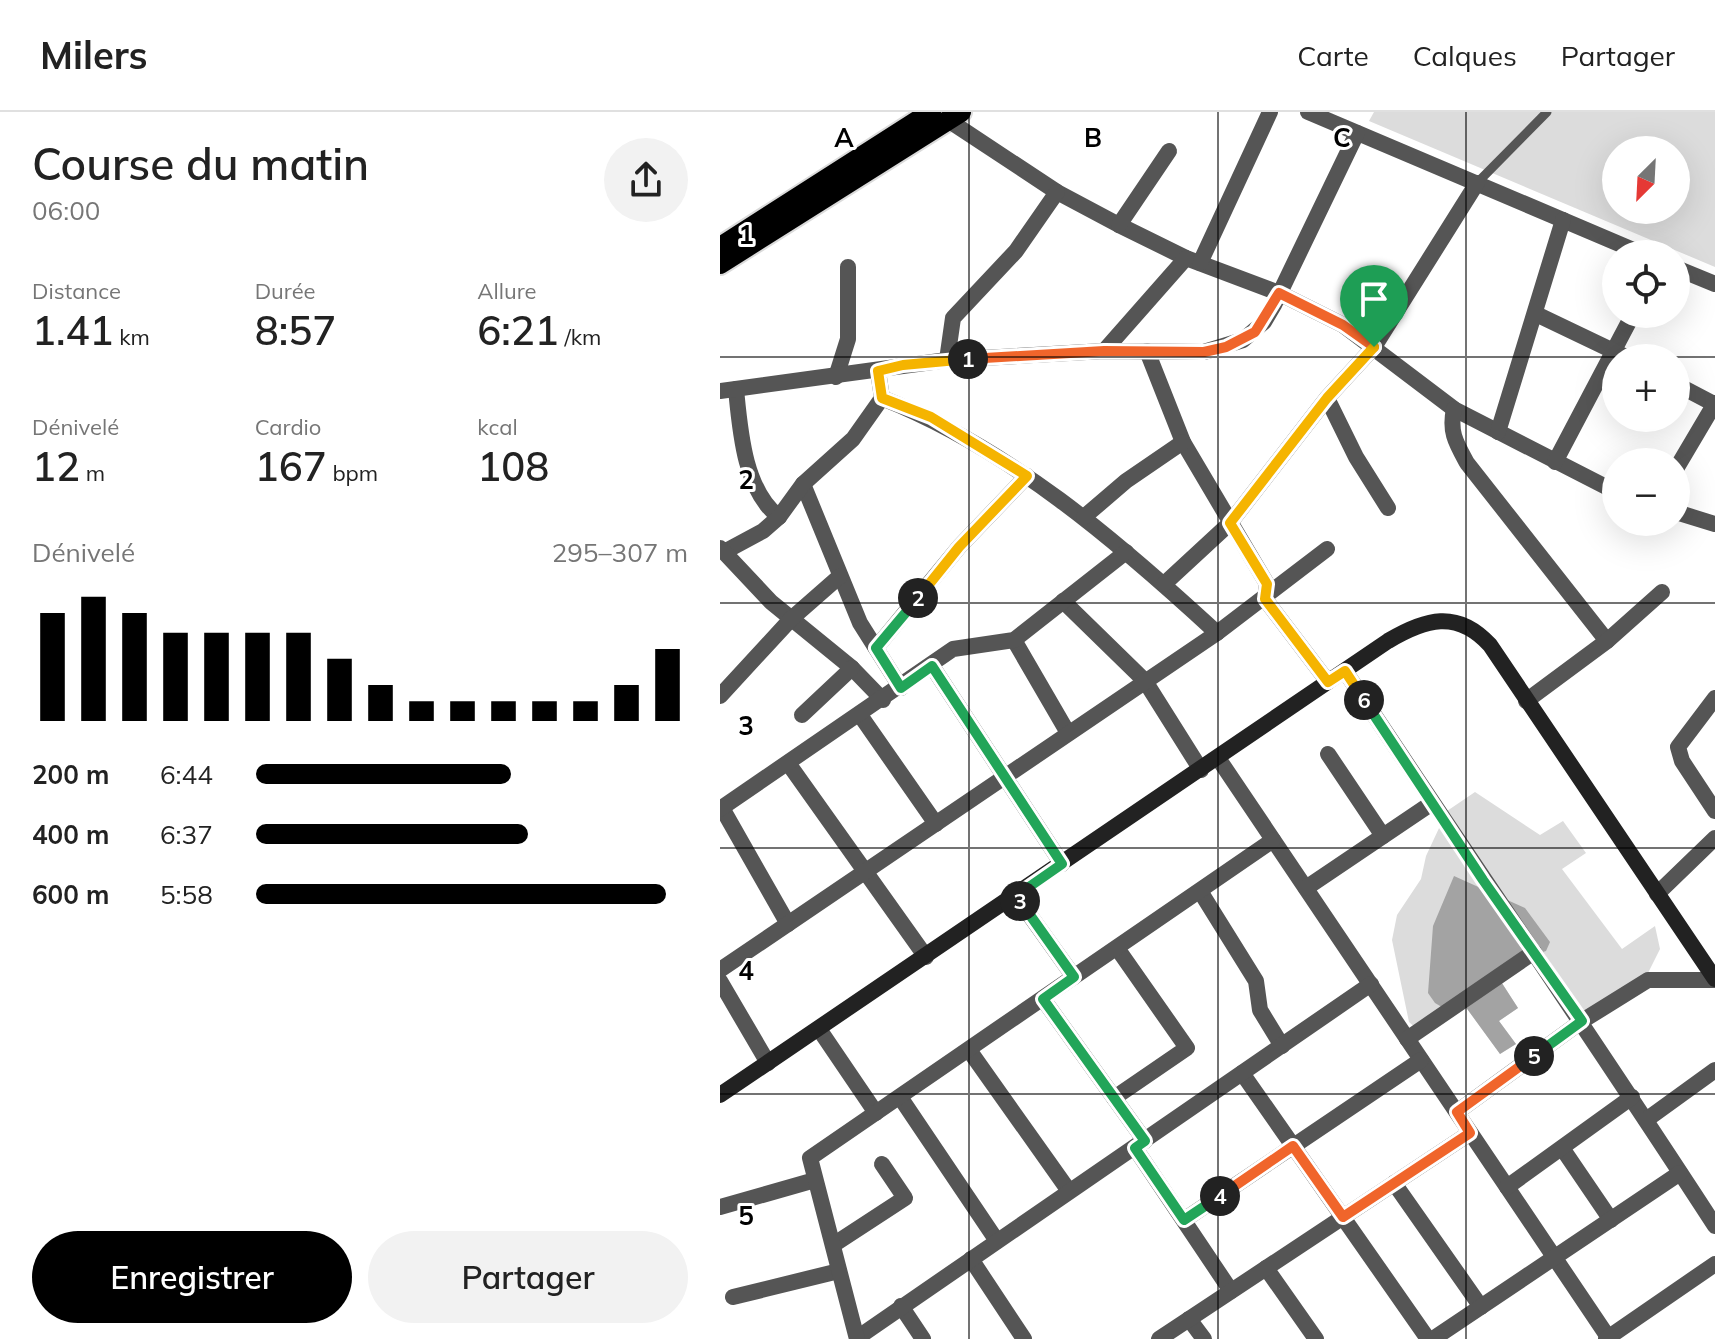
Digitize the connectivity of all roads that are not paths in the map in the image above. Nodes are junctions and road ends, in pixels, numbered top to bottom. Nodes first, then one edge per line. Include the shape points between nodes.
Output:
1 (1270, 112) edge
2 (1308, 112) edge
3 (1547, 112) edge
4 (947, 115) edge
5 (907, 118) edge
6 (1357, 133) junction
7 (1169, 151) dead end
8 (1477, 183) junction
9 (1057, 192) junction
10 (1563, 220) junction
11 (1119, 225) junction
12 (1610, 240) edge
13 (720, 247) edge
14 (1193, 261) junction
15 (720, 264) edge
16 (848, 267) dead end
17 (1690, 274) edge
18 (1715, 284) edge
19 (1279, 293) junction
20 (1536, 314) junction
21 (1602, 345) edge
22 (1374, 347) junction
23 (1104, 351) junction
24 (1147, 351) junction
25 (947, 360) junction
26 (878, 371) junction
27 (836, 377) junction
28 (1602, 385) edge
29 (728, 390) edge
30 (1690, 391) edge
31 (882, 398) junction
32 (1327, 398) junction
33 (1714, 403) edge
34 (1454, 409) junction
35 (1498, 432) junction
36 (1183, 442) junction
37 (1688, 448) edge
38 (1555, 462) junction
39 (1027, 476) junction
40 (803, 484) junction
41 (1602, 485) edge
42 (1388, 508) dead end
43 (1690, 516) edge
44 (779, 517) junction
45 (1084, 517) junction
46 (1230, 523) junction
47 (1715, 524) edge
48 (1327, 549) dead end
49 (722, 550) edge
50 (1126, 552) junction
51 (840, 576) junction
52 (1164, 584) junction
53 (1662, 592) dead end
54 (1265, 599) junction
55 (1063, 601) junction
56 (791, 619) junction
57 (1217, 633) junction
58 (1014, 640) junction
59 (1607, 641) junction
60 (876, 648) junction
61 (932, 666) junction
62 (852, 668) junction
63 (1345, 671) junction
64 (1145, 681) junction
65 (1328, 682) junction
66 (901, 688) junction
67 (720, 696) edge
68 (1715, 698) edge
69 (883, 700) junction
70 (1526, 701) junction
71 (802, 715) dead end
72 (860, 715) junction
73 (1068, 733) junction
74 (1328, 754) dead end
75 (1218, 758) junction
76 (788, 763) junction
77 (1201, 770) junction
78 (1004, 777) junction
79 (1432, 803) junction
80 (721, 808) edge
81 (1715, 811) edge
82 (936, 824) junction
83 (1383, 836) junction
84 (1273, 840) junction
85 (1713, 843) edge
86 (1062, 864) junction
87 (865, 871) junction
88 (1306, 888) junction
89 (1200, 891) junction
90 (1657, 894) junction
91 (1016, 896) junction
92 (788, 924) junction
93 (1117, 948) junction
94 (1534, 952) junction
95 (926, 957) junction
96 (720, 970) edge
97 (1074, 977) junction
98 (1715, 980) edge
99 (720, 981) edge
100 (1371, 984) junction
101 (1043, 999) junction
102 (1582, 1021) junction
103 (819, 1029) junction
104 (1407, 1039) junction
105 (1282, 1046) junction
106 (969, 1050) junction
107 (1421, 1060) junction
108 (768, 1063) junction
109 (1715, 1070) edge
110 (1242, 1073) junction
111 (720, 1095) edge
112 (900, 1097) junction
113 (1632, 1097) junction
114 (1114, 1098) junction
115 (1457, 1112) junction
116 (876, 1113) junction
117 (1646, 1120) junction
118 (1470, 1133) junction
119 (1140, 1144) junction
120 (1293, 1146) junction
121 (1562, 1148) junction
122 (882, 1164) dead end
123 (1680, 1173) junction
124 (815, 1180) junction
125 (1394, 1183) junction
126 (1507, 1187) junction
127 (1069, 1191) junction
128 (720, 1207) edge
129 (1343, 1217) junction
130 (1184, 1220) junction
131 (1611, 1220) junction
132 (1715, 1226) edge
133 (997, 1241) junction
134 (833, 1245) junction
135 (1555, 1257) junction
136 (971, 1259) junction
137 (1714, 1266) edge
138 (1266, 1268) junction
139 (839, 1271) junction
140 (1231, 1291) junction
141 (733, 1297) dead end
142 (901, 1306) junction
143 (1481, 1307) junction
144 (1189, 1319) junction
145 (857, 1338) edge
146 (1607, 1338) edge
147 (923, 1339) edge
148 (1024, 1339) edge
149 (1159, 1339) edge
150 (1204, 1339) edge
151 (1316, 1339) edge
152 (1430, 1339) edge

1 - 14 street
2 - 6 street
3 - 8 lane
4 - 5 main road
4 - 9 street
4 - 15 main road
5 - 13 main road
6 - 8 street
6 - 19 street
7 - 11 street
8 - 10 street
8 - 22 street
9 - 11 street
9 - 25 street via 1016,251 953,318
10 - 12 street
10 - 20 street
11 - 14 street
14 - 19 street
14 - 23 street
16 - 27 street via 848,339
17 - 18 street
19 - 22 street
19 - 24 street via 1264,322 1243,340 1204,352
20 - 21 street
20 - 35 street
22 - 32 street
22 - 34 street
23 - 24 street
23 - 25 street
24 - 36 street
25 - 26 street
26 - 27 street
26 - 31 street
27 - 29 street
28 - 38 street
29 - 44 street via 754,482 764,506
30 - 33 street
31 - 39 street via 931,417
31 - 40 street via 853,439
32 - 42 street
32 - 46 street
33 - 37 street
34 - 35 street
34 - 59 street via 1454,439 1467,463
35 - 38 street
36 - 45 street
36 - 46 street
38 - 41 street
39 - 45 street
39 - 60 street via 959,547
40 - 44 street
40 - 51 street
43 - 47 street
44 - 49 street via 763,531
45 - 50 street
46 - 52 street
46 - 54 street via 1267,584
48 - 54 street
49 - 56 street
50 - 52 street
50 - 55 street
51 - 56 street
51 - 60 street
52 - 57 street
53 - 59 street
54 - 57 street
54 - 65 street
55 - 58 street
55 - 64 street
56 - 62 street
56 - 67 street
57 - 64 street
58 - 61 street via 963,646
58 - 73 street
59 - 70 street
60 - 66 street
61 - 66 street
61 - 78 street
62 - 69 street
62 - 71 street
63 - 65 street
63 - 70 street via 1410,628 1448,619 1482,636
63 - 79 street
64 - 73 street
64 - 77 street
65 - 75 street
66 - 69 street
68 - 81 street via 1678,747
69 - 72 street
70 - 90 street
72 - 76 street
72 - 82 street
73 - 78 street
74 - 83 street
75 - 77 street
75 - 84 street
76 - 80 street
76 - 87 street
77 - 86 street
78 - 82 street
78 - 86 street
79 - 83 street
79 - 94 street
80 - 92 street
82 - 87 street
83 - 88 street
84 - 88 street
84 - 89 street
85 - 90 street
86 - 91 street
87 - 92 street
87 - 95 street
88 - 100 street
89 - 93 street
89 - 105 street via 1256,981 1260,1010
90 - 98 street
91 - 95 street
91 - 97 street
92 - 96 street
93 - 97 street
93 - 114 street via 1187,1048
94 - 102 street
94 - 104 street
95 - 103 street
97 - 101 street
98 - 102 street via 1648,980
99 - 108 street
100 - 104 street
100 - 105 street
101 - 106 street
101 - 114 street
102 - 113 street
102 - 115 street
103 - 108 street
103 - 116 street
104 - 107 street
105 - 110 street
106 - 112 street
106 - 127 street
107 - 115 street
107 - 120 street
108 - 111 street
109 - 117 street
110 - 119 street
110 - 120 street
112 - 116 street
112 - 133 street
113 - 117 street
113 - 121 street
114 - 119 street
115 - 118 street
116 - 124 street via 810,1158
117 - 123 street
118 - 125 street
118 - 126 street
119 - 127 street
119 - 130 street
120 - 129 street
120 - 130 street
121 - 126 street
121 - 131 street
122 - 134 street via 905,1198
123 - 131 street
123 - 132 street
124 - 128 street
124 - 134 street
125 - 129 street
125 - 143 street
126 - 135 street
127 - 133 street
129 - 138 street
129 - 152 street
130 - 140 street
131 - 135 street
133 - 136 street
134 - 139 street
135 - 143 street
135 - 146 street
136 - 142 street
136 - 148 street
137 - 146 street
138 - 140 street
138 - 151 street
139 - 141 street
139 - 145 street
140 - 144 street
142 - 145 street
142 - 147 street
143 - 152 street
144 - 149 street
144 - 150 street

